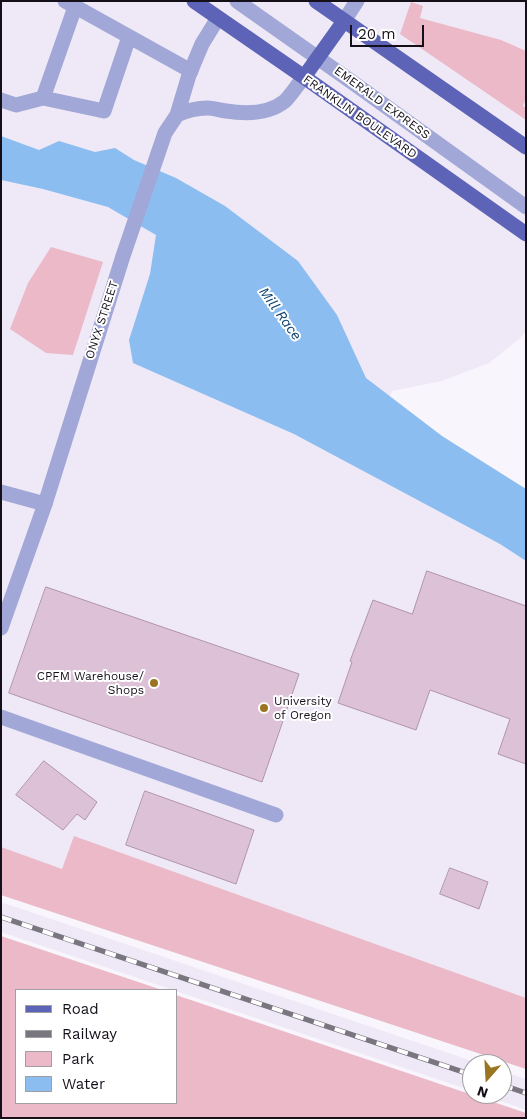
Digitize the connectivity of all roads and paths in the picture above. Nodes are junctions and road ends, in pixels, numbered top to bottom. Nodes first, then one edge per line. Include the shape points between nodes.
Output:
1 (194, 1) edge
2 (237, 1) edge
3 (316, 1) edge
4 (356, 1) edge
5 (70, 4) edge
6 (218, 18) junction
7 (344, 21) junction
8 (129, 37) junction
9 (318, 58) junction
10 (191, 71) junction
11 (304, 77) junction
12 (43, 98) junction
13 (1, 100) edge
14 (177, 115) junction
15 (526, 146) edge
16 (526, 207) edge
17 (526, 234) edge
18 (1, 492) edge
19 (45, 504) junction
20 (1, 628) edge
21 (1, 718) edge
22 (276, 815) dead end

1 - 6 main road, FRANKLIN BOULEVARD
2 - 9 street, EMERALD EXPRESS
3 - 7 main road
4 - 7 street
5 - 8 street
5 - 12 street
6 - 10 street, ONYX STREET
6 - 11 main road, FRANKLIN BOULEVARD
7 - 9 main road
7 - 15 main road
8 - 10 street
8 - 12 street via 104,112
9 - 11 main road
9 - 16 street, EMERALD EXPRESS
10 - 14 street, ONYX STREET
11 - 14 street via 285,100 264,111 228,112 207,108
11 - 17 main road, FRANKLIN BOULEVARD
12 - 13 street via 16,105
14 - 19 street, ONYX STREET via 165,133 131,231
18 - 19 street
19 - 20 street, ONYX STREET
21 - 22 street

